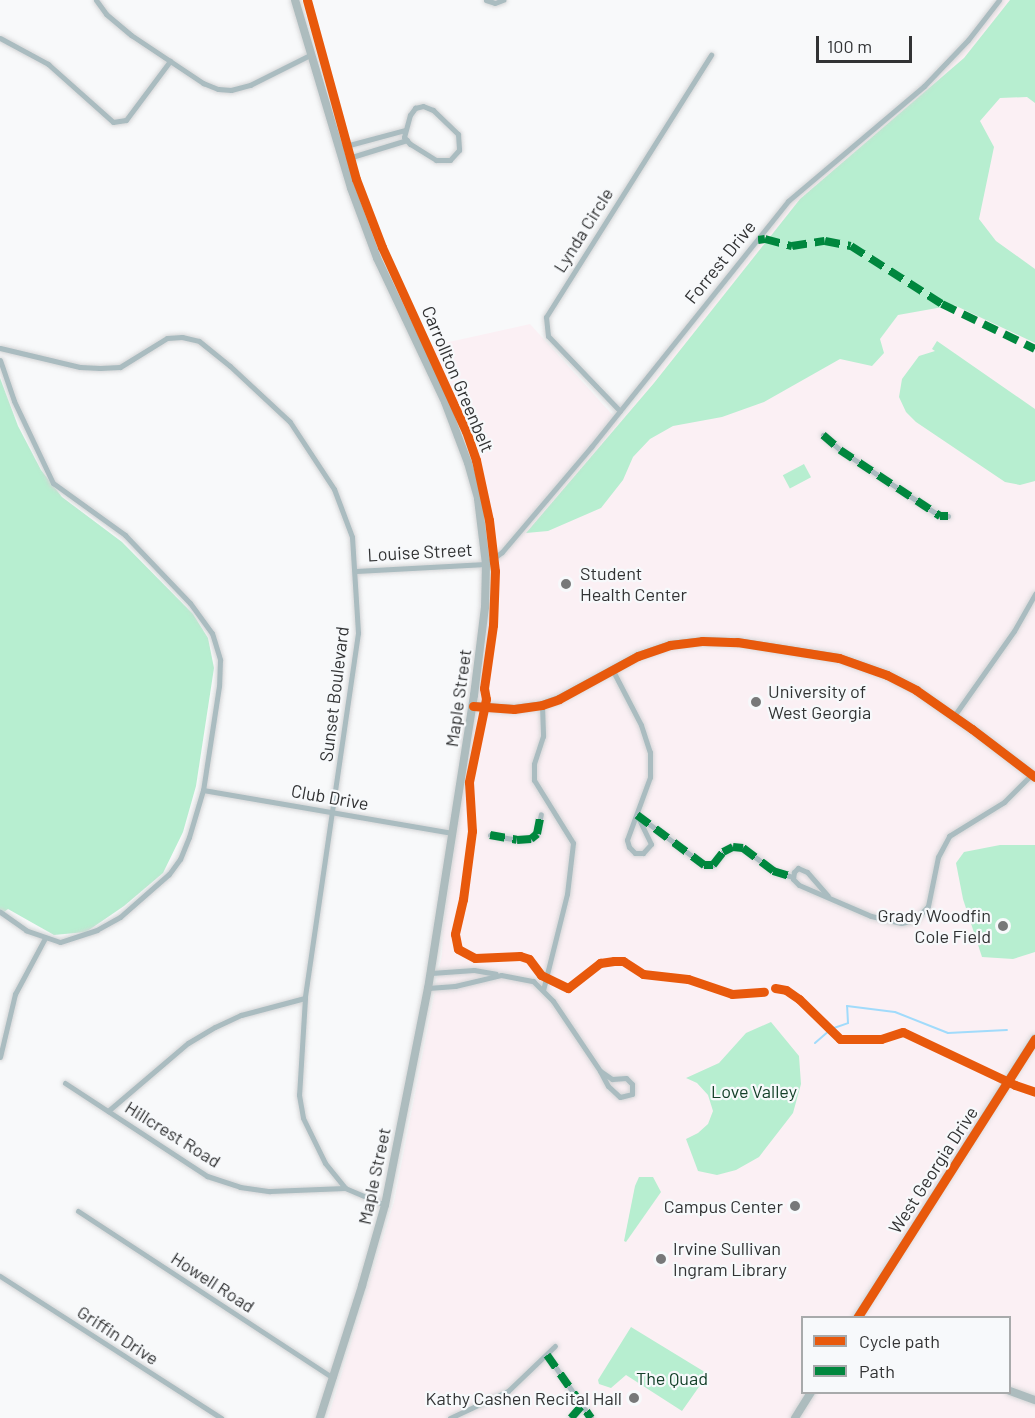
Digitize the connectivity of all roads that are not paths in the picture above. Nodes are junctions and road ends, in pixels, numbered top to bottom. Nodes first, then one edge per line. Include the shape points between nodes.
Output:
1 (96, 0) edge
2 (295, 0) edge
3 (486, 0) edge
4 (503, 0) edge
5 (999, 0) edge
6 (0, 38) edge
7 (310, 55) junction
8 (711, 55) dead end
9 (170, 62) junction
10 (405, 130) junction
11 (407, 140) junction
12 (338, 148) junction
13 (342, 160) junction
14 (0, 348) edge
15 (0, 360) edge
16 (620, 411) junction
17 (823, 435) dead end
18 (948, 516) dead end
19 (486, 564) junction
20 (356, 571) junction
21 (1035, 594) edge
22 (612, 669) junction
23 (542, 705) junction
24 (473, 706) junction
25 (954, 716) junction
26 (1034, 775) edge
27 (203, 790) junction
28 (333, 814) junction
29 (541, 814) dead end
30 (637, 815) junction
31 (452, 833) junction
32 (490, 835) dead end
33 (793, 877) junction
34 (828, 896) junction
35 (0, 912) edge
36 (45, 938) junction
37 (431, 973) junction
38 (501, 975) junction
39 (428, 988) junction
40 (543, 990) junction
41 (305, 998) junction
42 (1035, 1039) edge
43 (0, 1057) edge
44 (600, 1071) junction
45 (64, 1083) dead end
46 (108, 1111) junction
47 (345, 1188) junction
48 (384, 1205) junction
49 (78, 1211) dead end
50 (0, 1276) edge
51 (858, 1316) edge
52 (555, 1346) dead end
53 (547, 1355) junction
54 (333, 1378) junction
55 (1011, 1391) edge
56 (810, 1394) edge
57 (1035, 1400) edge
58 (583, 1404) junction
59 (221, 1418) edge
60 (320, 1418) edge
61 (450, 1418) edge
62 (570, 1418) edge
63 (591, 1418) edge
64 (795, 1418) edge

1 - 9 street via 131,35
2 - 7 main road, Maple Street
3 - 4 street
5 - 16 street, Forrest Drive via 924,86 788,201
6 - 9 street via 48,64 113,122 126,120
7 - 9 street via 250,85 231,90 203,83
7 - 12 main road, Maple Street
8 - 16 street, Lynda Circle via 546,316 548,336
10 - 11 street
10 - 11 street via 412,112 428,107 455,129 460,144 454,157 441,161
10 - 12 street
11 - 13 street
12 - 13 main road, Maple Street
13 - 19 main road, Maple Street via 377,258 445,402 468,463 478,499
14 - 20 street, Sunset Boulevard via 100,369 120,367 167,338 199,341 290,423 334,489 352,537
15 - 27 street via 14,401 52,483 125,535 190,603 212,633 220,660 219,686
16 - 19 street, Forrest Drive via 502,552
17 - 18 street via 940,516
19 - 20 street, Louise Street
19 - 24 main road, Maple Street
20 - 28 street, Sunset Boulevard via 358,633
21 - 25 street
22 - 23 main road
22 - 25 main road via 670,645 723,640 760,645 864,665 915,690
22 - 30 street via 641,725 650,752 650,777
23 - 24 main road via 514,709
23 - 40 street via 543,736 534,764 534,780 573,843 564,906
24 - 31 main road, Maple Street
25 - 26 main road
26 - 34 street via 999,806 949,836 940,850 927,906 915,920 902,923 871,916
27 - 28 street, Club Drive
27 - 36 street via 180,859 154,889 97,930 60,942
28 - 31 street, Club Drive
28 - 41 street, Sunset Boulevard
29 - 32 street via 537,834 531,839
30 - 30 street via 627,840 635,853 643,853 651,844
30 - 33 street via 704,865 713,865 733,847 743,848 773,871
31 - 37 main road, Maple Street
33 - 34 street via 798,885
33 - 34 street via 801,868 812,875
35 - 36 street
36 - 43 street via 15,994
37 - 38 street via 474,970
37 - 39 main road, Maple Street
38 - 39 street
38 - 40 street via 533,981
39 - 48 main road, Maple Street
40 - 44 street
41 - 46 street via 241,1015 215,1027 188,1043
41 - 47 street, Sunset Boulevard via 299,1095 303,1118 320,1155
42 - 51 main road, West Georgia Drive
44 - 44 street via 620,1097 632,1094 632,1084 626,1078 610,1078
45 - 46 street, Hillcrest Road
46 - 47 street, Hillcrest Road via 207,1176 240,1187 270,1191
47 - 48 street, Sunset Boulevard
48 - 54 main road, Maple Street
49 - 54 street, Howell Road
50 - 59 street, Griffin Drive
52 - 53 street
53 - 58 street
53 - 61 street via 508,1391
54 - 60 main road, Maple Street
55 - 57 main road
56 - 64 main road
58 - 62 street
58 - 63 street

